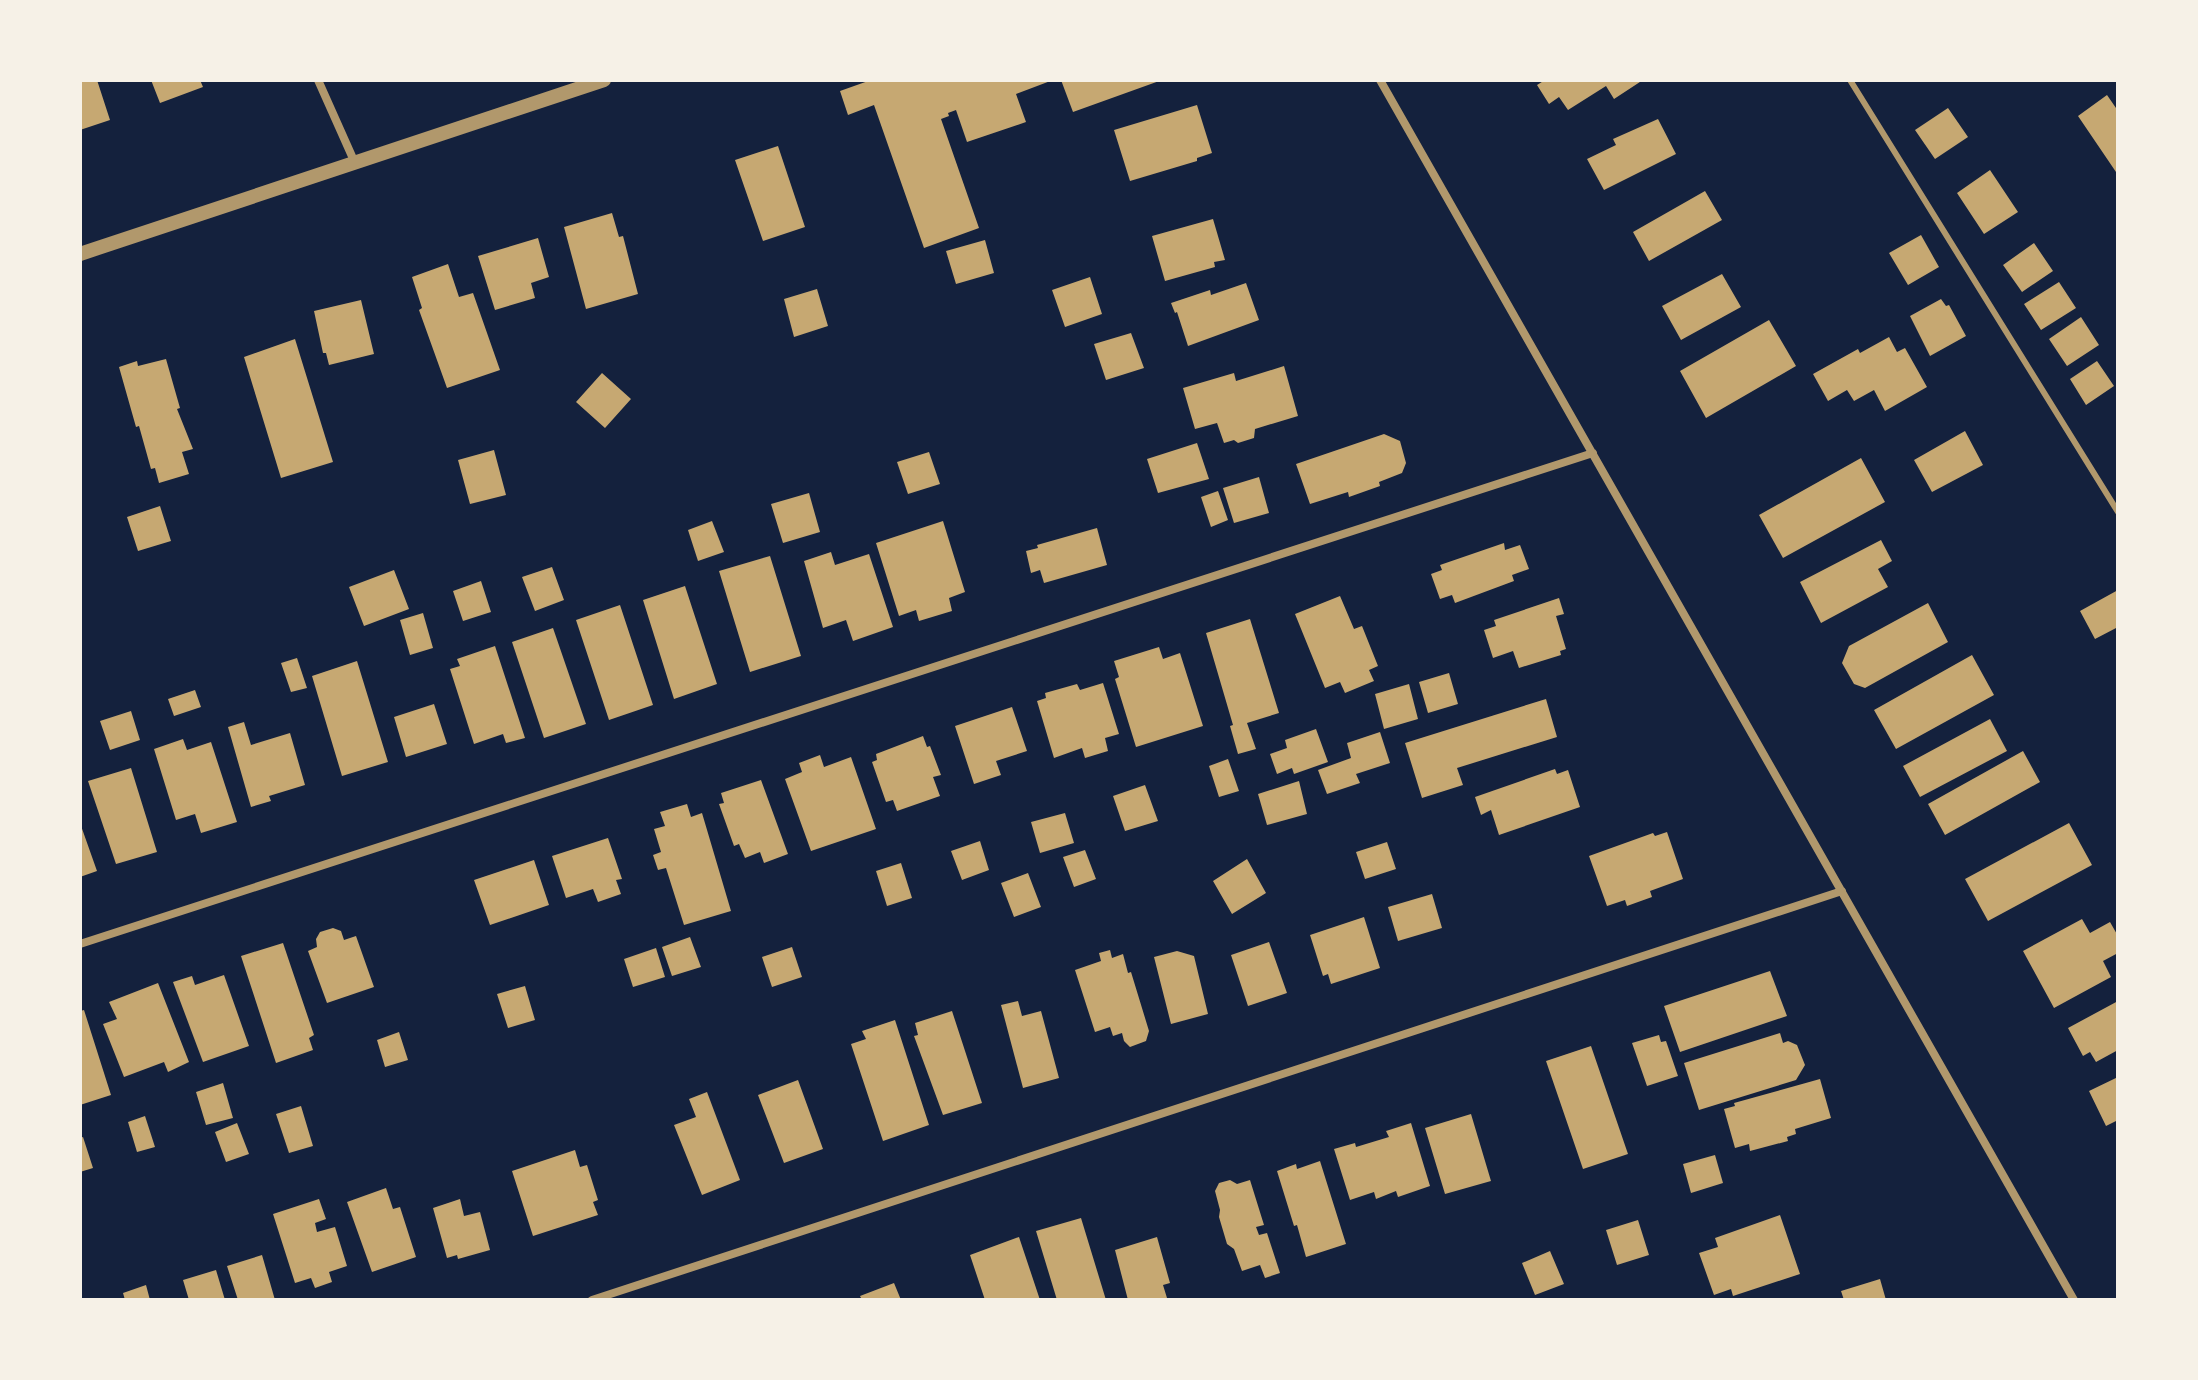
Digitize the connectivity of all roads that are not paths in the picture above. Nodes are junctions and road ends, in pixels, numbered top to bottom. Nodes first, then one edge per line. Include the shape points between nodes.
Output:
1 (318, 80) edge
2 (604, 80) edge
3 (1380, 80) edge
4 (1850, 80) edge
5 (355, 163) junction
6 (80, 254) edge
7 (1593, 453) junction
8 (2118, 512) edge
9 (1842, 891) junction
10 (80, 944) edge
11 (592, 1300) edge
12 (2074, 1300) edge

1 - 5 street
2 - 5 street
3 - 7 street
4 - 8 lane
5 - 6 street
7 - 9 street
7 - 10 street
9 - 11 street
9 - 12 street

